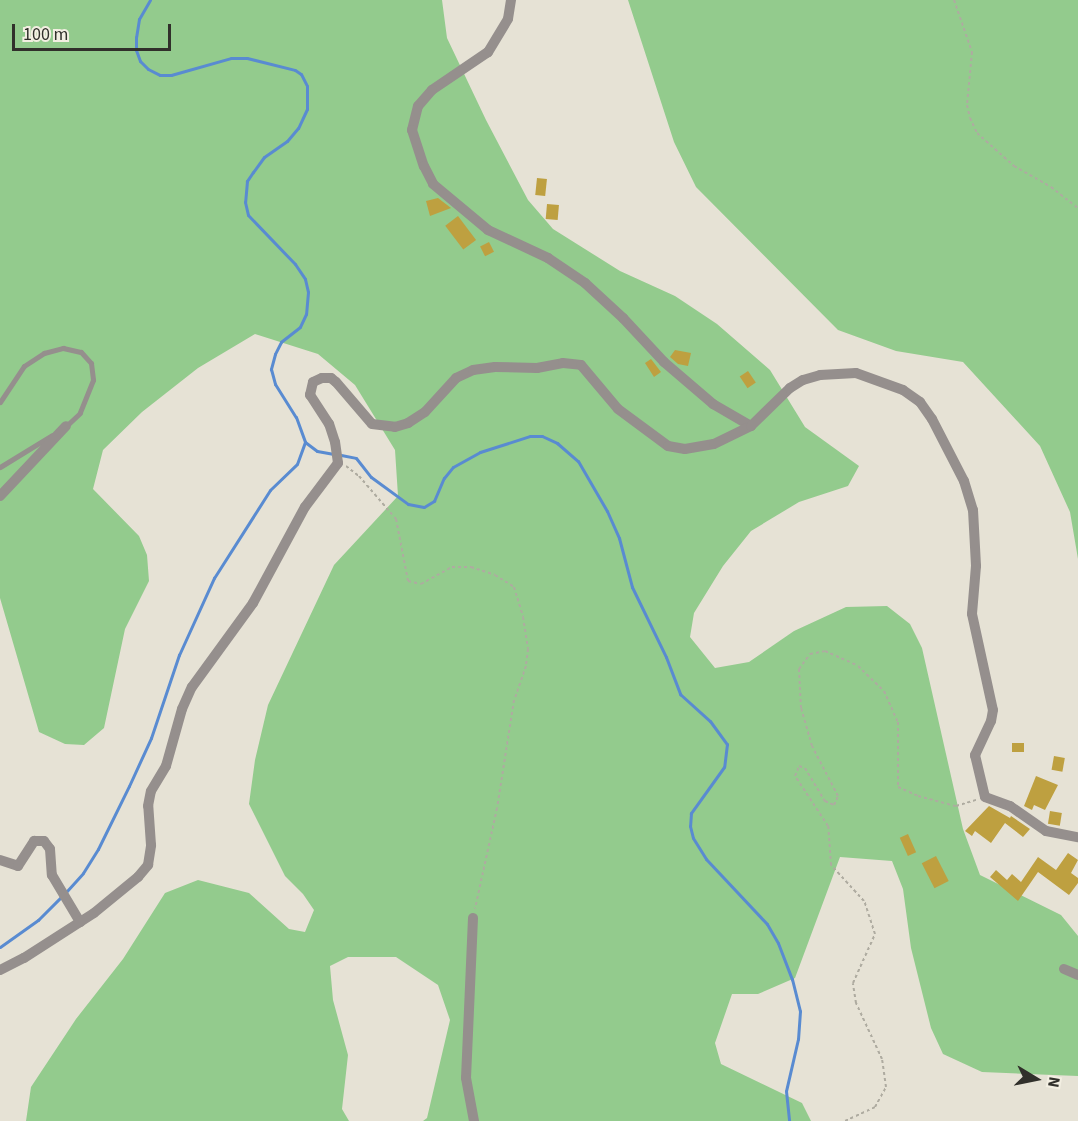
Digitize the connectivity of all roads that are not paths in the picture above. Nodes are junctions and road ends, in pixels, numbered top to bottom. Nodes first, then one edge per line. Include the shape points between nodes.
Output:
1 (511, 0) edge
2 (0, 402) edge
3 (66, 426) junction
4 (751, 426) junction
5 (0, 467) edge
6 (0, 496) edge
7 (1078, 837) edge
8 (0, 860) edge
9 (473, 918) road end
10 (78, 919) junction
11 (1064, 969) dead end
12 (0, 970) edge
13 (1078, 975) edge
14 (474, 1121) edge

1 - 4 street via 508,19 488,52 432,90 418,106 412,130 434,184 488,230 548,258 585,283 664,362 713,404
2 - 3 lane via 24,366 44,353 63,348 81,352 91,363 93,380 80,414
3 - 5 lane
3 - 6 street
4 - 7 street via 790,388 820,375 856,373 903,390 920,402 964,481 973,510 976,556 972,614 993,710 975,755 984,797 1010,806 1046,831
4 - 10 street via 714,444 668,446 618,409 581,365 563,363 473,370 456,378 425,412 395,428 372,424 331,378 313,382 310,394 329,424 338,463 305,507 253,603 192,687 166,766 149,798 148,865 138,877
8 - 10 street via 18,866 34,841 44,840 50,849 52,875
9 - 14 street via 466,1078
10 - 12 street
11 - 13 street

